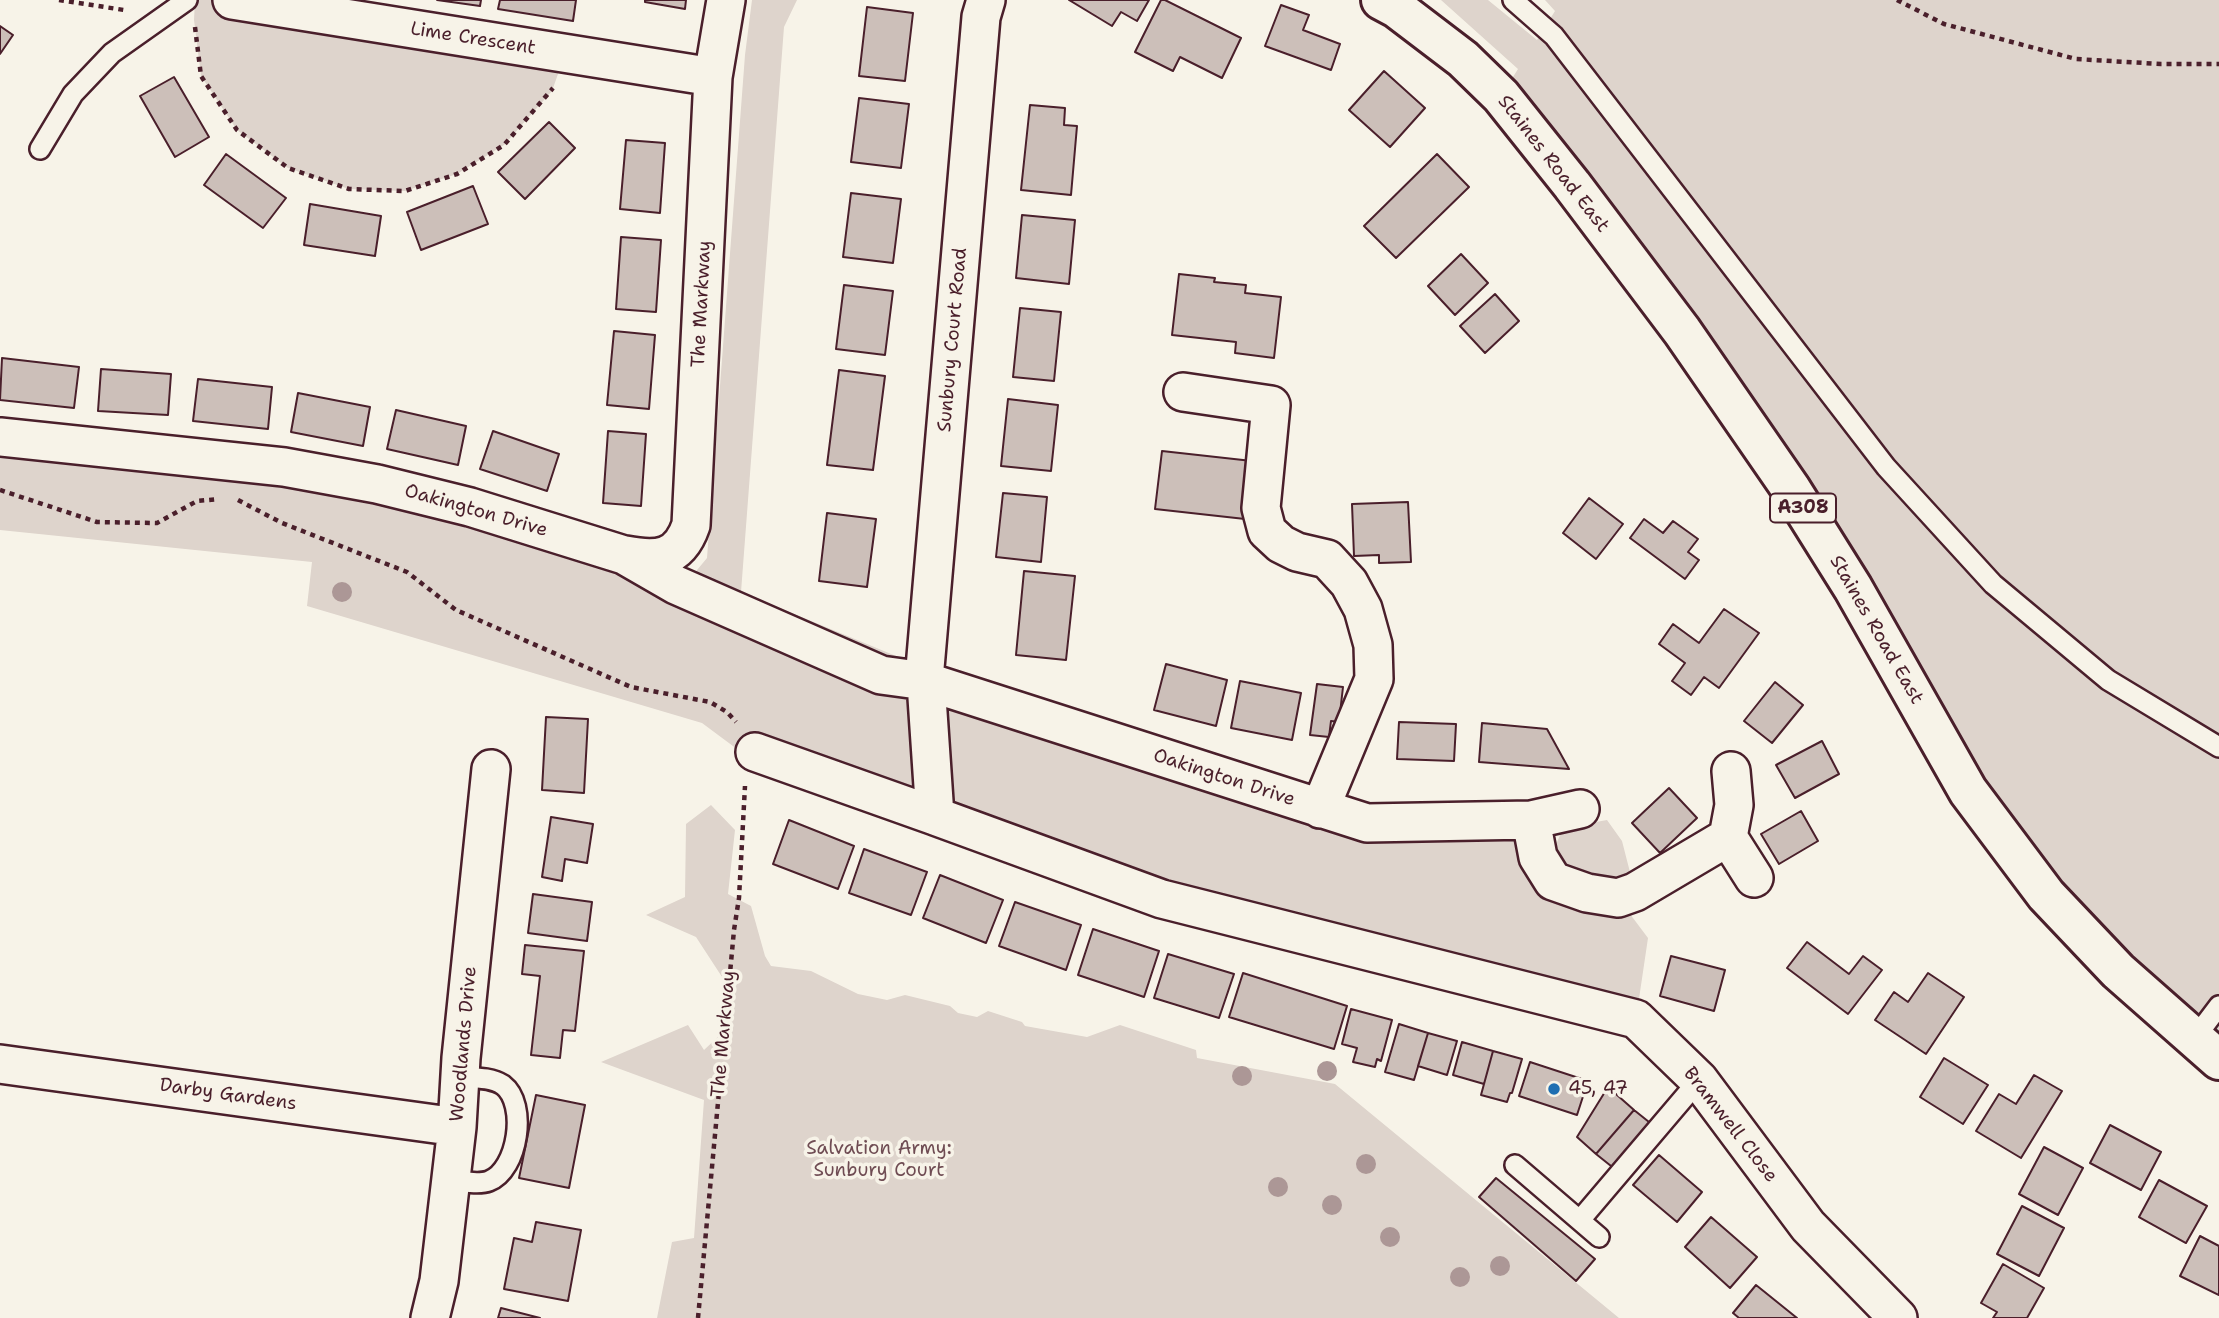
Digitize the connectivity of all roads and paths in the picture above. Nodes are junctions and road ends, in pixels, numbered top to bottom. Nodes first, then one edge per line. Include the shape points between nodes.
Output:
1 (187, 0) edge
2 (232, 0) edge
3 (726, 0) edge
4 (986, 0) edge
5 (1381, 0) edge
6 (1513, 0) edge
7 (1897, 0) edge
8 (194, 20) dead end
9 (565, 54) junction
10 (2219, 64) edge
11 (713, 77) junction
12 (40, 149) dead end
13 (1183, 392) dead end
14 (0, 436) edge
15 (0, 489) edge
16 (233, 498) dead end
17 (221, 499) dead end
18 (624, 555) junction
19 (925, 681) junction
20 (2219, 747) edge
21 (752, 751) junction
22 (491, 769) dead end
23 (1731, 771) dead end
24 (1580, 808) dead end
25 (1320, 809) junction
26 (935, 816) junction
27 (1531, 820) junction
28 (1728, 837) junction
29 (1754, 878) dead end
30 (2219, 1006) edge
31 (2206, 1049) edge
32 (0, 1064) edge
33 (460, 1077) junction
34 (1699, 1080) junction
35 (457, 1127) junction
36 (1515, 1165) dead end
37 (450, 1181) junction
38 (1580, 1220) junction
39 (1599, 1237) dead end
40 (430, 1318) edge
41 (698, 1318) edge
42 (1898, 1318) edge

1 - 12 lane via 112,53 73,94
2 - 9 street, Lime Crescent
3 - 11 street, The Markway
4 - 19 street, Sunbury Court Road
5 - 31 highway, Staines Road East / A308 via 1463,59 1501,96 1572,186 1682,331 1791,489 1968,790 2046,895 2118,971
6 - 20 lane via 1554,36 1886,467 1993,584 2108,680
7 - 10 path via 1944,24 2076,59
8 - 9 path via 201,76 237,130 288,168 349,189 405,191 457,174 481,160 504,145 552,91
9 - 11 street, Lime Crescent
11 - 18 street, The Markway via 691,525 668,555 648,559
13 - 25 street via 1271,405 1261,508 1267,531 1280,544 1327,559 1349,583 1363,609 1373,645 1374,679
14 - 18 street, Oakington Drive via 284,467 377,484 470,507
15 - 17 path via 97,522 157,523 197,500
16 - 21 path via 282,523 407,572 456,610 631,687 709,702 727,712 743,730
18 - 19 street, Oakington Drive via 676,584 881,675
19 - 25 street, Oakington Drive
19 - 26 street
21 - 26 street
21 - 41 path, The Markway
22 - 33 street, Woodlands Drive
23 - 28 street via 1734,805
24 - 27 street, Oakington Drive
25 - 27 street, Oakington Drive via 1367,823
26 - 34 street, Bramwell Close via 1162,899 1636,1018
27 - 28 street via 1538,856 1553,881 1618,898
28 - 29 street
30 - 31 lane
32 - 35 street, Darby Gardens
33 - 35 street, Woodlands Drive
33 - 37 lane via 503,1085 518,1111 512,1158 504,1170 487,1182
34 - 38 lane
34 - 42 street, Bramwell Close via 1808,1226
35 - 37 street, Woodlands Drive
36 - 38 lane
37 - 40 street, Woodlands Drive via 439,1282
38 - 39 lane

